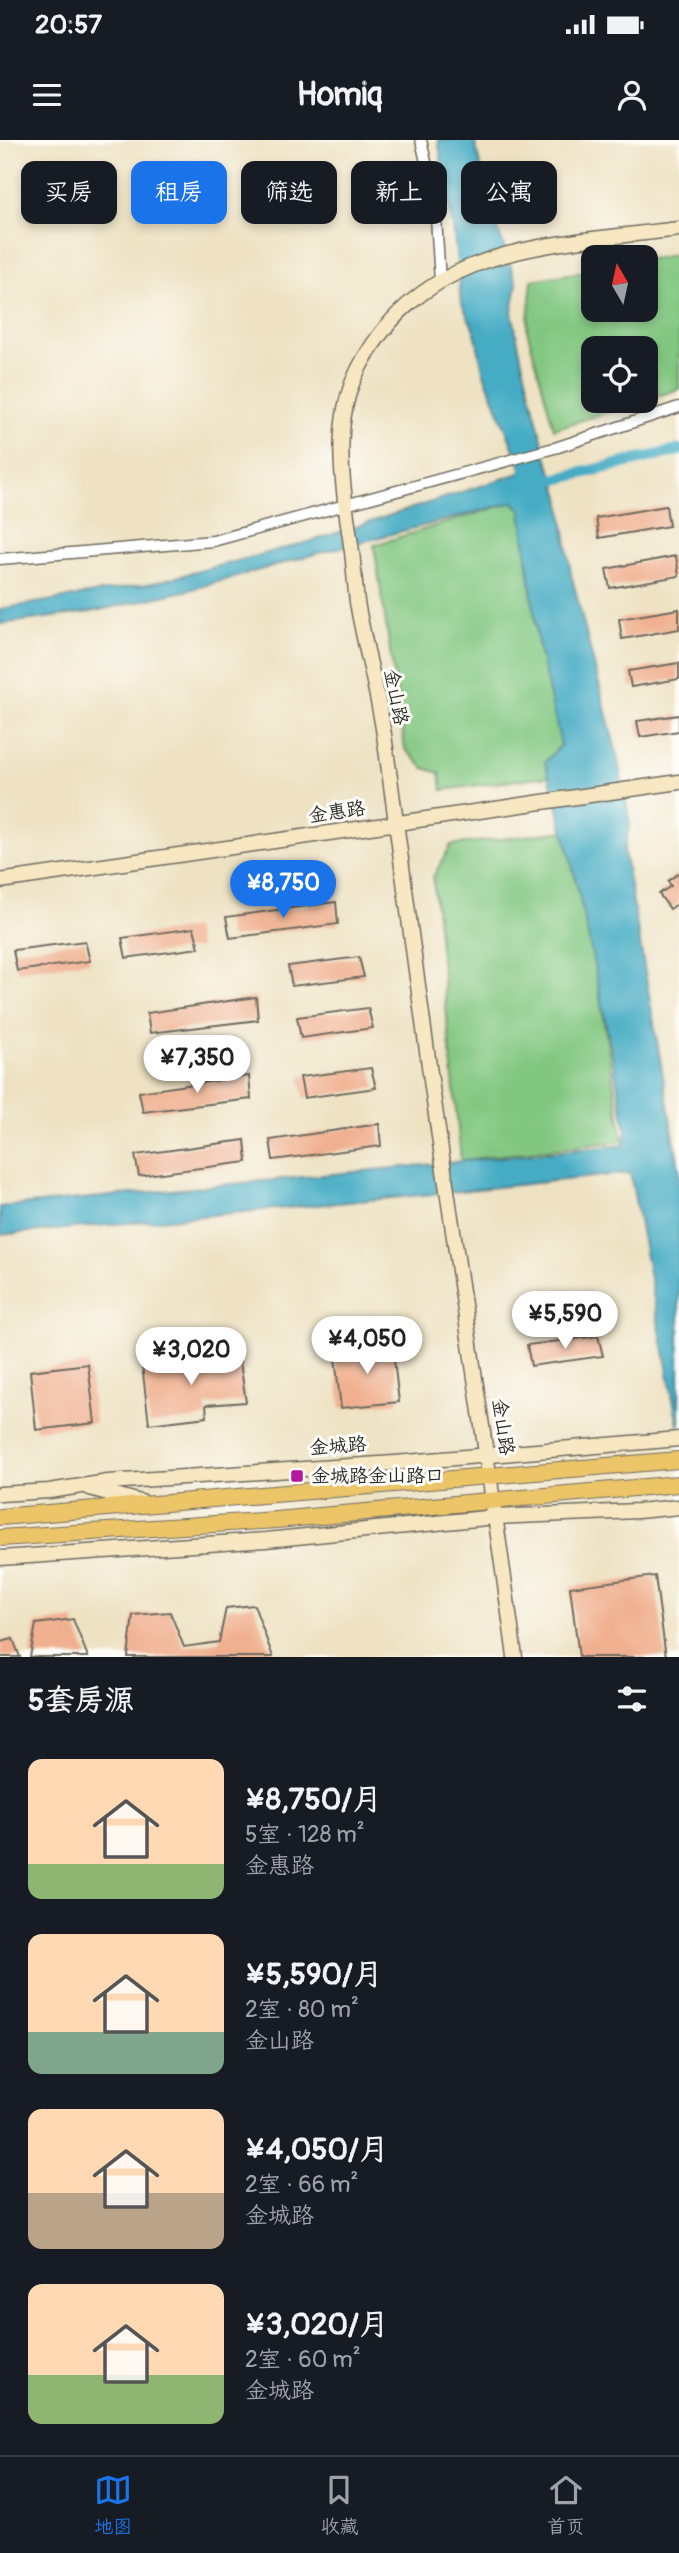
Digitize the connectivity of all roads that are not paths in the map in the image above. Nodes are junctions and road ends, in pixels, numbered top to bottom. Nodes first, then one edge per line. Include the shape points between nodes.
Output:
1 (421, 140) edge
2 (679, 229) edge
3 (444, 279) junction
4 (679, 407) edge
5 (346, 510) junction
6 (0, 559) edge
7 (679, 782) edge
8 (395, 823) junction
9 (0, 881) edge
10 (677, 1439) edge
11 (487, 1455) junction
12 (678, 1460) edge
13 (490, 1475) junction
14 (678, 1484) edge
15 (82, 1486) junction
16 (0, 1494) edge
17 (493, 1499) junction
18 (152, 1505) junction
19 (679, 1507) edge
20 (0, 1517) edge
21 (496, 1517) junction
22 (176, 1526) junction
23 (0, 1538) edge
24 (266, 1540) junction
25 (0, 1558) edge
26 (515, 1657) edge

1 - 3 street via 435,202
2 - 3 main road, 金山路 via 513,252
3 - 5 main road, 金山路 via 412,299 392,319 356,374 345,410 341,453
4 - 5 street
5 - 6 street via 213,541
5 - 8 main road, 金山路
7 - 8 main road, 金惠路
8 - 9 main road, 金惠路
8 - 11 main road, 金山路
10 - 11 main road, 金城路
11 - 13 main road, 金山路
11 - 15 main road, 金城路
12 - 13 main road
13 - 17 main road, 金山路
13 - 18 main road
14 - 17 main road
15 - 16 main road, 金城路
15 - 18 main road
17 - 21 main road, 金山路
17 - 22 main road
18 - 20 main road
19 - 21 main road
21 - 24 main road
21 - 26 main road, 金山路
22 - 23 main road
22 - 24 main road
24 - 25 main road

